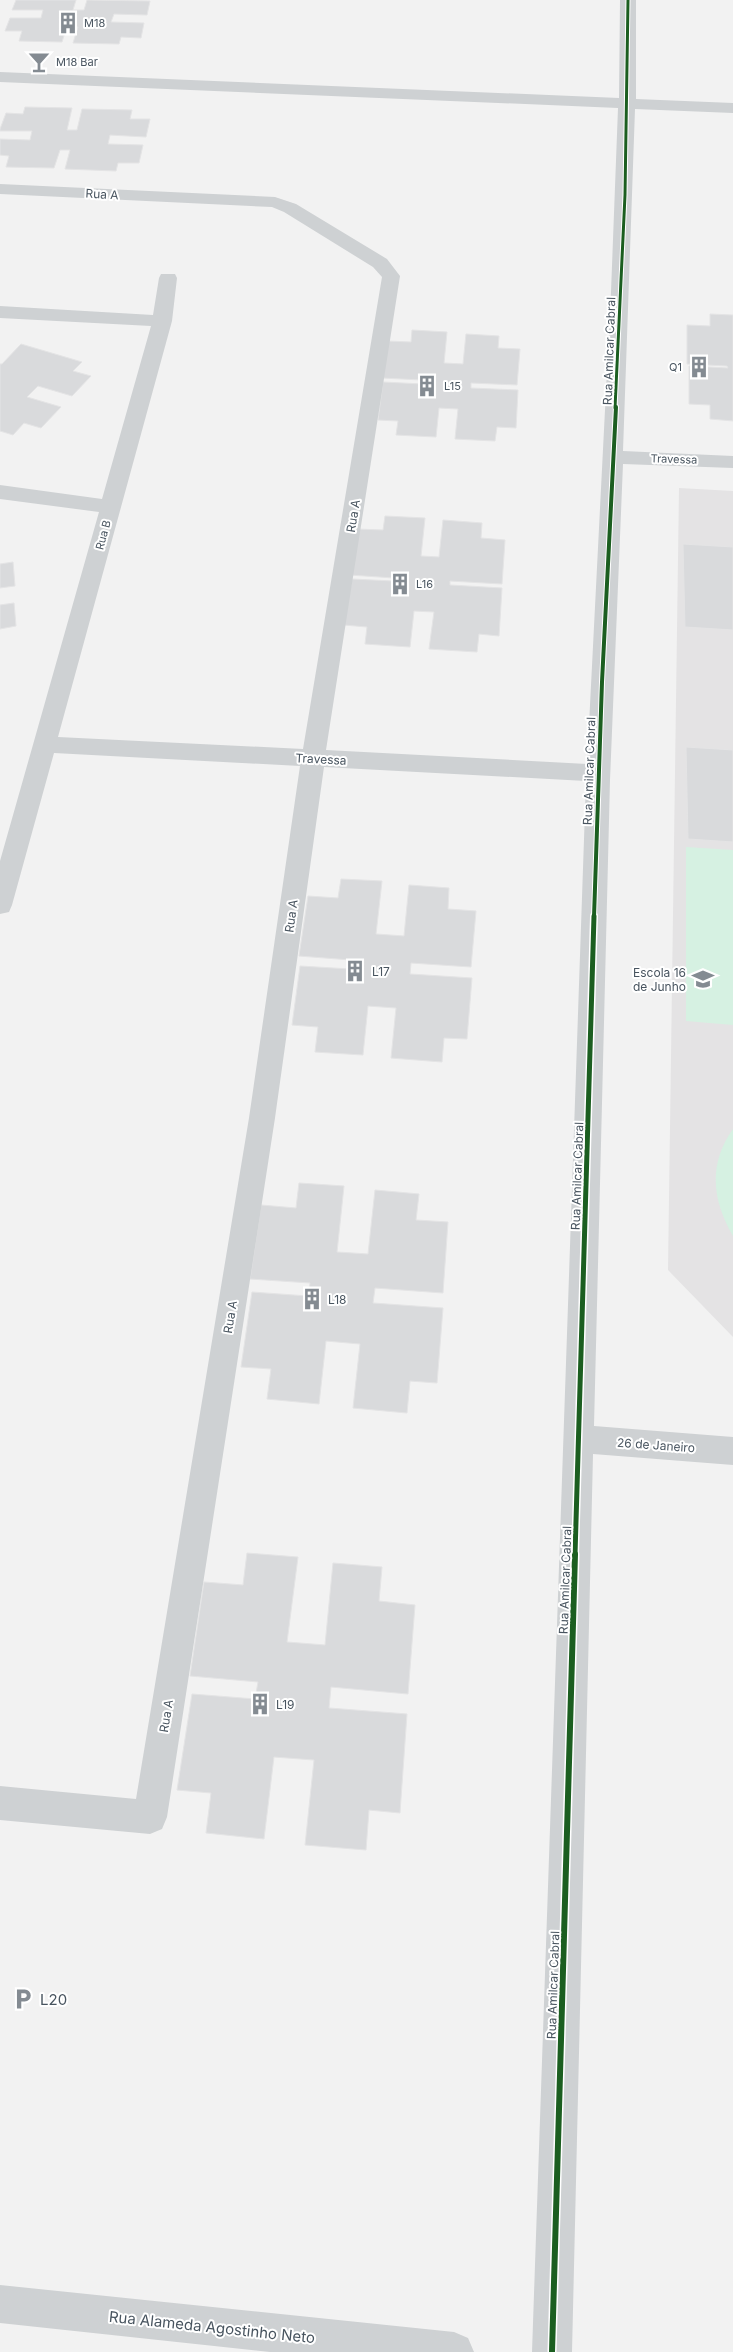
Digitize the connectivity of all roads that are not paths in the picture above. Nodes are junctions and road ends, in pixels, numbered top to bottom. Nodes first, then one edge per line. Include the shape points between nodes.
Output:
1 (628, 0) edge
2 (0, 77) edge
3 (628, 103) junction
4 (733, 108) edge
5 (0, 189) edge
6 (168, 278) dead end
7 (0, 312) edge
8 (162, 321) junction
9 (615, 457) junction
10 (733, 462) edge
11 (0, 474) edge
12 (0, 479) edge
13 (0, 492) edge
14 (110, 507) junction
15 (44, 744) junction
16 (313, 759) junction
17 (599, 772) junction
18 (0, 905) edge
19 (579, 1439) junction
20 (733, 1451) edge
21 (0, 1803) edge
22 (0, 2304) edge
23 (454, 2352) edge
24 (552, 2352) edge

1 - 3 street, Rua Amilcar Cabral
2 - 3 street
3 - 4 street
3 - 9 street, Rua Amilcar Cabral
5 - 16 street, Rua A via 275,202 380,263 391,276
6 - 8 street, Rua B
7 - 8 street
8 - 14 street, Rua B
9 - 10 street, Travessa
9 - 17 street, Rua Amilcar Cabral
11 - 12 street
13 - 14 street
14 - 15 street, Rua B
15 - 16 street, Travessa
15 - 18 street, Rua B
16 - 17 street, Travessa
16 - 21 street, Rua A via 262,1118 150,1817
17 - 19 street, Rua Amilcar Cabral
19 - 20 street, 26 de Janeiro
19 - 24 street, Rua Amilcar Cabral
22 - 23 street, Rua Alameda Agostinho Neto

